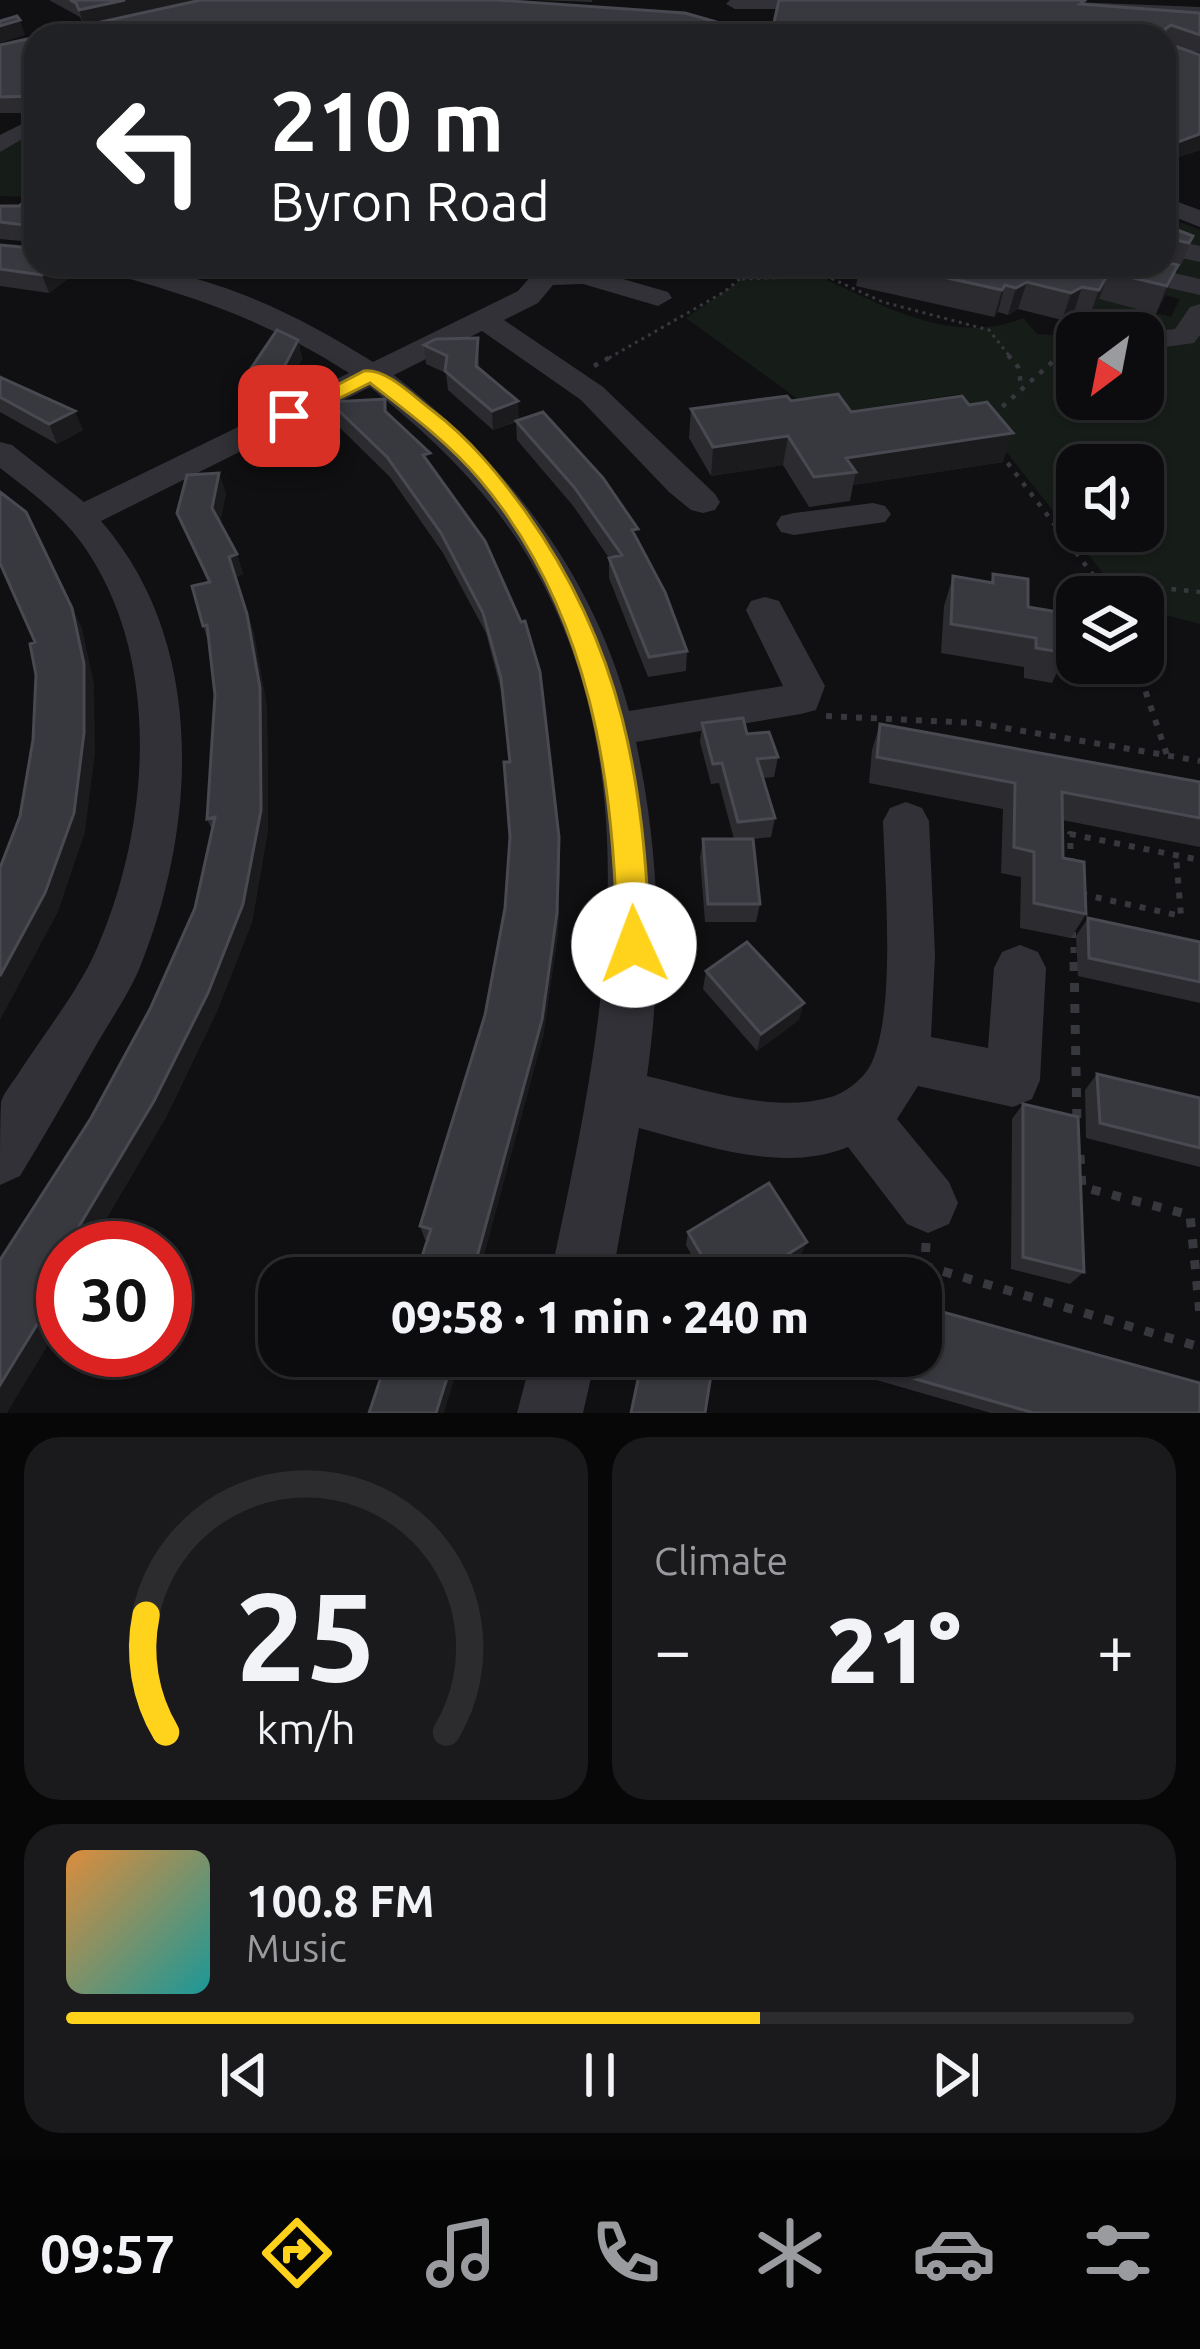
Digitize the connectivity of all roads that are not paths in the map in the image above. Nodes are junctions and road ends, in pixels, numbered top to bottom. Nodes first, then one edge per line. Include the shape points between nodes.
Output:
1 (239, 0) edge
2 (734, 2) edge
3 (855, 3) edge
4 (1018, 3) edge
5 (1200, 12) edge
6 (721, 22) dead end
7 (122, 24) edge
8 (1072, 24) edge
9 (153, 276) edge
10 (540, 276) edge
11 (585, 276) edge
12 (1153, 276) edge
13 (1200, 287) edge
14 (658, 298) dead end
15 (1200, 313) edge
16 (483, 319) junction
17 (1164, 339) edge
18 (371, 375) junction
19 (0, 452) edge
20 (703, 502) dead end
21 (873, 514) dead end
22 (82, 518) junction
23 (794, 524) dead end
24 (765, 610) dead end
25 (613, 730) junction
26 (906, 821) dead end
27 (1020, 968) dead end
28 (901, 1057) junction
29 (616, 1096) junction
30 (858, 1115) junction
31 (0, 1156) edge
32 (928, 1204) road end
33 (584, 1257) edge
34 (559, 1377) edge
35 (550, 1413) edge

1 - 7 street
2 - 3 street
2 - 6 street via 744,23
4 - 5 street
4 - 8 street
9 - 18 street via 277,319
10 - 16 street via 528,297
11 - 14 street
12 - 13 street
15 - 17 street via 1184,337
16 - 18 street
16 - 20 street via 573,378
18 - 22 street
18 - 25 street via 489,476 534,540 573,607
19 - 22 street
21 - 23 street
22 - 31 street via 131,587 154,654 163,749 153,844 116,963
24 - 25 street via 804,686 801,699
25 - 29 street via 631,843 634,945
26 - 28 street via 910,944
27 - 28 street via 1013,1080
28 - 30 street via 885,1092
29 - 30 street via 792,1129
29 - 33 street
30 - 32 street
34 - 35 street

